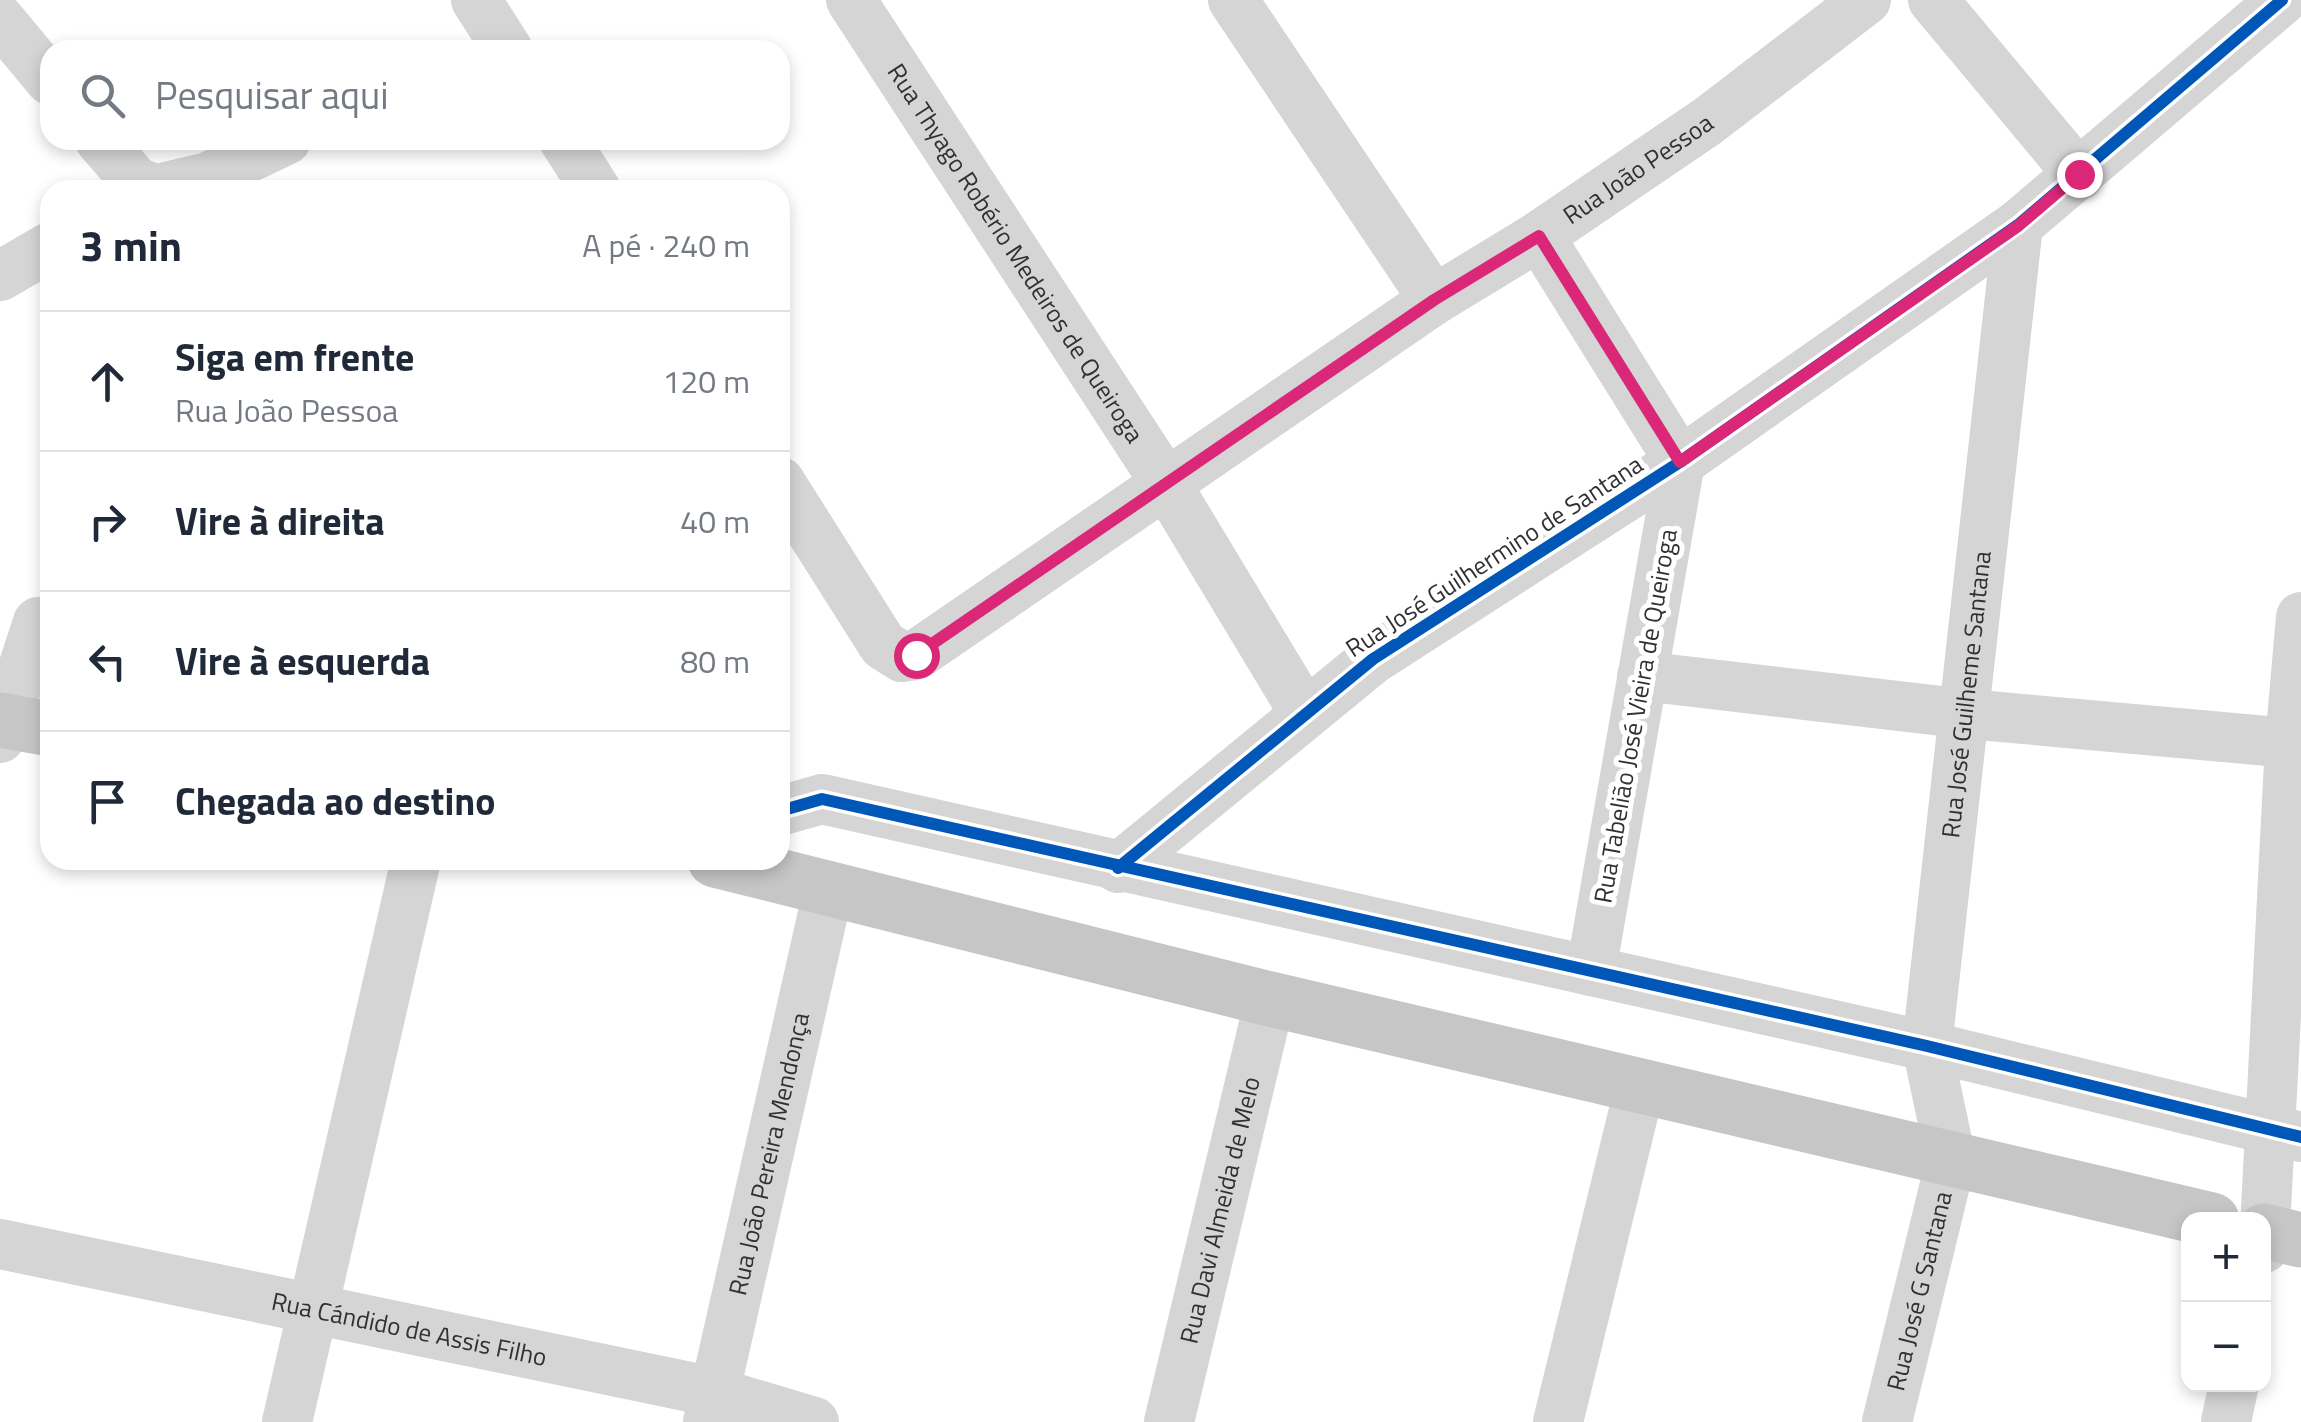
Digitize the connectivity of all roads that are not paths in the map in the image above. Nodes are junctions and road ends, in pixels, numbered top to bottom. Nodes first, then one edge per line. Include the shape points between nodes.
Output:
1 (851, 0) edge
2 (1866, 0) edge
3 (1933, 0) edge
4 (2282, 0) edge
5 (1252, 7) edge
6 (0, 20) edge
7 (40, 68) edge
8 (109, 150) edge
9 (265, 150) edge
10 (570, 150) edge
11 (2079, 174) junction
12 (134, 180) edge
13 (199, 180) edge
14 (590, 180) edge
15 (2018, 226) junction
16 (1539, 236) junction
17 (40, 253) edge
18 (0, 276) edge
19 (1434, 300) junction
20 (1680, 462) junction
21 (1165, 482) junction
22 (790, 498) edge
23 (29, 617) edge
24 (2301, 617) edge
25 (1642, 676) junction
26 (1305, 714) junction
27 (1967, 714) junction
28 (14, 727) edge
29 (2295, 744) edge
30 (790, 808) edge
31 (1118, 868) junction
32 (414, 870) edge
33 (765, 870) edge
34 (829, 887) junction
35 (1591, 971) junction
36 (1270, 999) junction
37 (1927, 1046) junction
38 (1640, 1086) junction
39 (2285, 1133) edge
40 (1951, 1160) junction
41 (2181, 1213) edge
42 (2274, 1238) edge
43 (0, 1244) edge
44 (313, 1310) junction
45 (2232, 1392) edge
46 (711, 1407) edge
47 (287, 1422) edge
48 (814, 1422) edge
49 (1170, 1422) edge
50 (1558, 1422) edge
51 (1887, 1422) edge
52 (2226, 1422) edge

1 - 21 street, Rua Thyago Robério Medeiros de Queiroga
2 - 16 street, Rua João Pessoa via 1708,121
3 - 11 street
4 - 11 street, Rua José Guilhermino de Santana
5 - 19 street
6 - 7 street
8 - 12 street
9 - 13 street
10 - 14 street
11 - 15 street, Rua José Guilhermino de Santana
15 - 20 street, Rua José Guilhermino de Santana
15 - 27 street, Rua José Guilheme Santana
16 - 19 street, Rua João Pessoa
16 - 20 street
17 - 18 street
19 - 21 street, Rua João Pessoa
20 - 25 street, Rua Tabelião José Vieira de Queiroga
20 - 26 street, Rua José Guilhermino de Santana via 1373,659
21 - 22 street, Rua João Pessoa via 916,655 902,657 883,646
21 - 26 street, Rua Thyago Robério Medeiros de Queiroga
23 - 28 street
24 - 29 street
25 - 27 street
25 - 35 street, Rua Tabelião José Vieira de Queiroga
26 - 31 street, Rua José Guilhermino de Santana
27 - 29 street
27 - 37 street, Rua José Guilheme Santana
29 - 39 street
30 - 31 street via 822,800
31 - 35 street
32 - 44 street
33 - 34 highway
34 - 36 highway
34 - 46 street, Rua João Pereira Mendonça
35 - 37 street
36 - 38 highway
36 - 49 street, Rua Davi Almeida de Melo
37 - 39 street
37 - 40 street, Rua José Guilheme Santana
38 - 40 highway
38 - 50 street
39 - 42 street
40 - 41 highway
40 - 51 street, Rua José G Santana
43 - 44 street, Rua Cándido de Assis Filho
44 - 46 street, Rua Cándido de Assis Filho
44 - 47 street
45 - 52 street
46 - 48 street, Rua Cándido de Assis Filho

